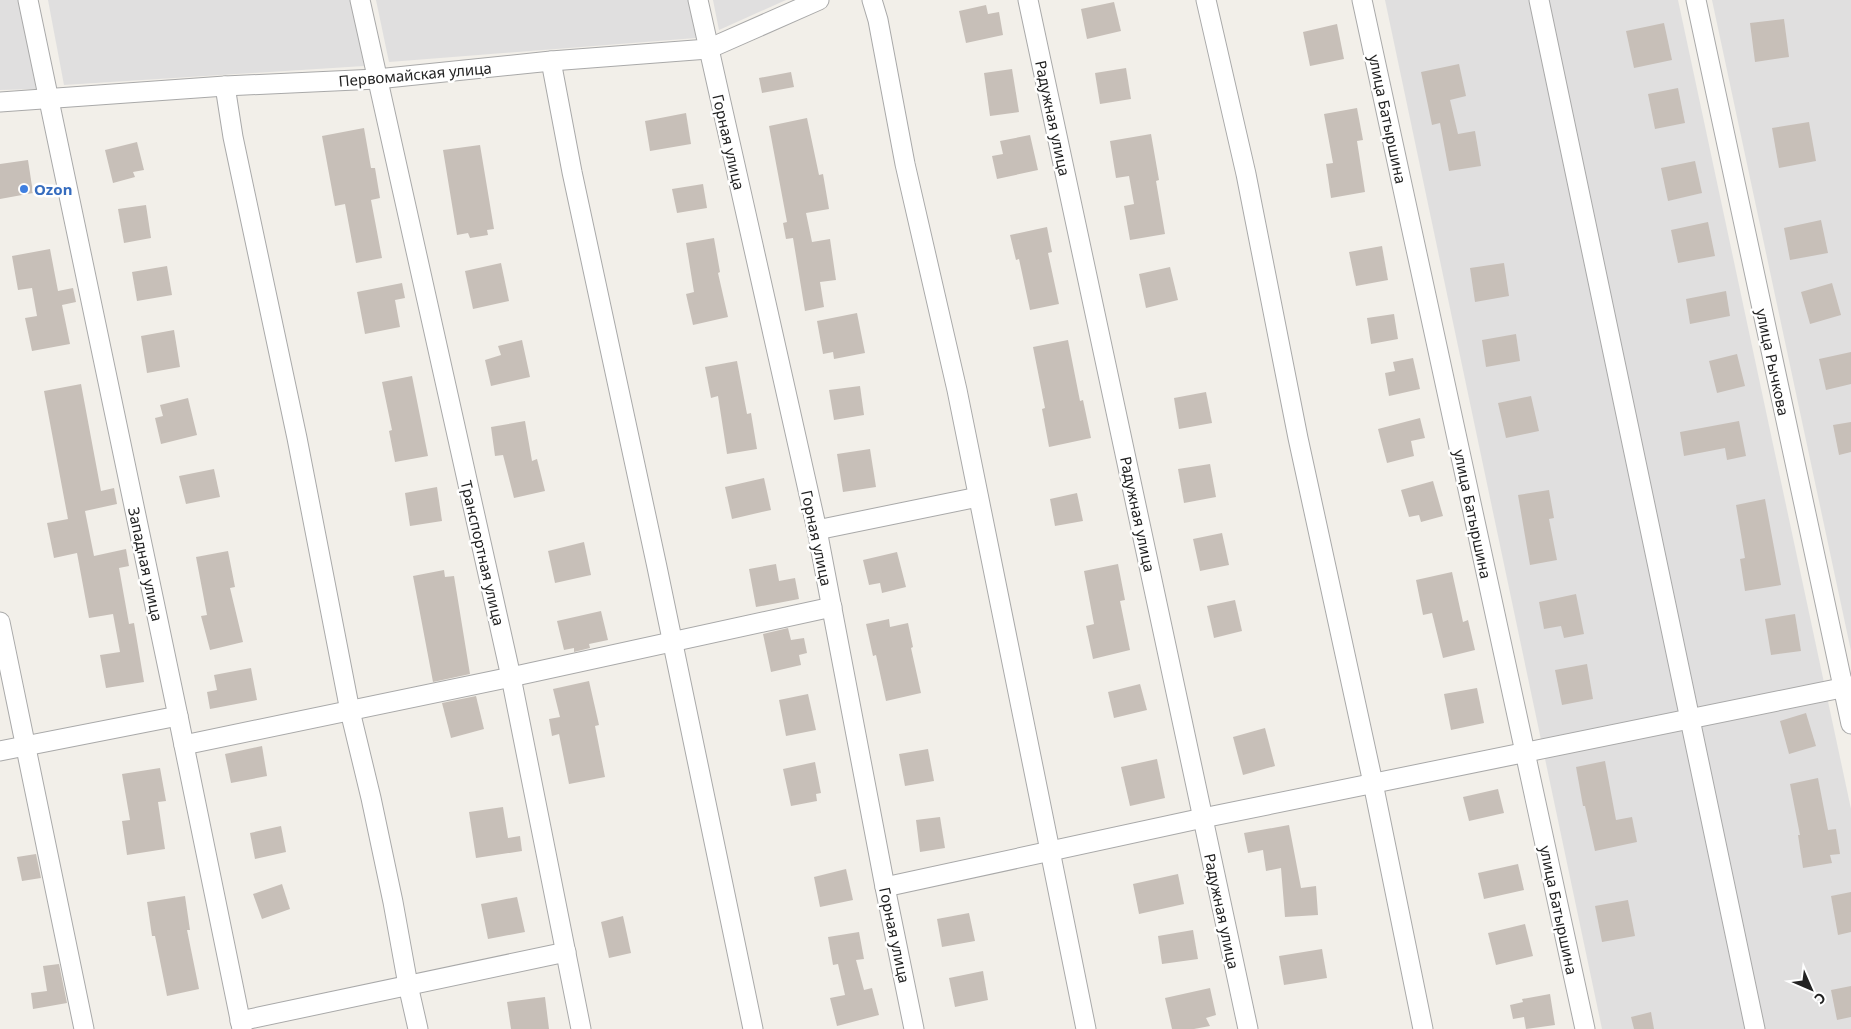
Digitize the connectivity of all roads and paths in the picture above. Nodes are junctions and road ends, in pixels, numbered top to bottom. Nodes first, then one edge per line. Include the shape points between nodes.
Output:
1 (28, 0) edge
2 (360, 0) edge
3 (698, 0) edge
4 (819, 0) edge
5 (872, 0) edge
6 (1028, 0) edge
7 (1206, 0) edge
8 (1362, 0) edge
9 (1539, 0) edge
10 (1696, 0) edge
11 (708, 49) junction
12 (551, 61) junction
13 (377, 79) junction
14 (225, 86) junction
15 (48, 100) junction
16 (0, 102) edge
17 (978, 497) junction
18 (817, 530) junction
19 (832, 607) junction
20 (0, 622) edge
21 (672, 641) junction
22 (510, 678) junction
23 (1847, 687) edge
24 (350, 710) junction
25 (178, 716) junction
26 (1690, 719) junction
27 (1851, 724) edge
28 (184, 745) junction
29 (27, 746) junction
30 (0, 751) edge
31 (1525, 752) junction
32 (1373, 783) junction
33 (1202, 818) junction
34 (1052, 851) junction
35 (885, 887) junction
36 (566, 952) junction
37 (408, 985) junction
38 (241, 1025) edge
39 (84, 1029) edge
40 (418, 1029) edge
41 (581, 1029) edge
42 (753, 1029) edge
43 (914, 1029) edge
44 (1086, 1029) edge
45 (1248, 1029) edge
46 (1423, 1029) edge
47 (1584, 1029) edge
48 (1755, 1029) edge

1 - 15 street, Западная улица
2 - 13 street, Транспортная улица
3 - 11 street, Горная улица
4 - 11 street, Первомайская улица
5 - 17 street
6 - 33 street, Радужная улица
7 - 32 street via 1246,174 1298,438
8 - 31 street, улица Батыршина
9 - 26 street
10 - 23 street, улица Рычкова
11 - 12 street, Первомайская улица
11 - 18 street, Горная улица
12 - 13 street, Первомайская улица
12 - 21 street
13 - 14 street, Первомайская улица
13 - 22 street, Транспортная улица
14 - 15 street, Первомайская улица
14 - 24 street
15 - 16 street, Первомайская улица
15 - 25 street, Западная улица
17 - 18 street
17 - 34 street
18 - 19 street, Горная улица
19 - 21 street
19 - 35 street, Горная улица
20 - 29 street
21 - 22 street
21 - 42 street
22 - 24 street
22 - 36 street, Транспортная улица
23 - 26 street
23 - 27 street, улица Рычкова
24 - 28 street
24 - 37 street
25 - 28 street, Западная улица
25 - 29 street
26 - 31 street
26 - 48 street
28 - 38 street, Западная улица
29 - 30 street
29 - 39 street
31 - 32 street
31 - 47 street, улица Батыршина
32 - 33 street
32 - 46 street
33 - 34 street
33 - 45 street, Радужная улица
34 - 35 street
34 - 44 street
35 - 43 street, Горная улица
36 - 37 street
36 - 41 street, Транспортная улица
37 - 38 street
37 - 40 street

